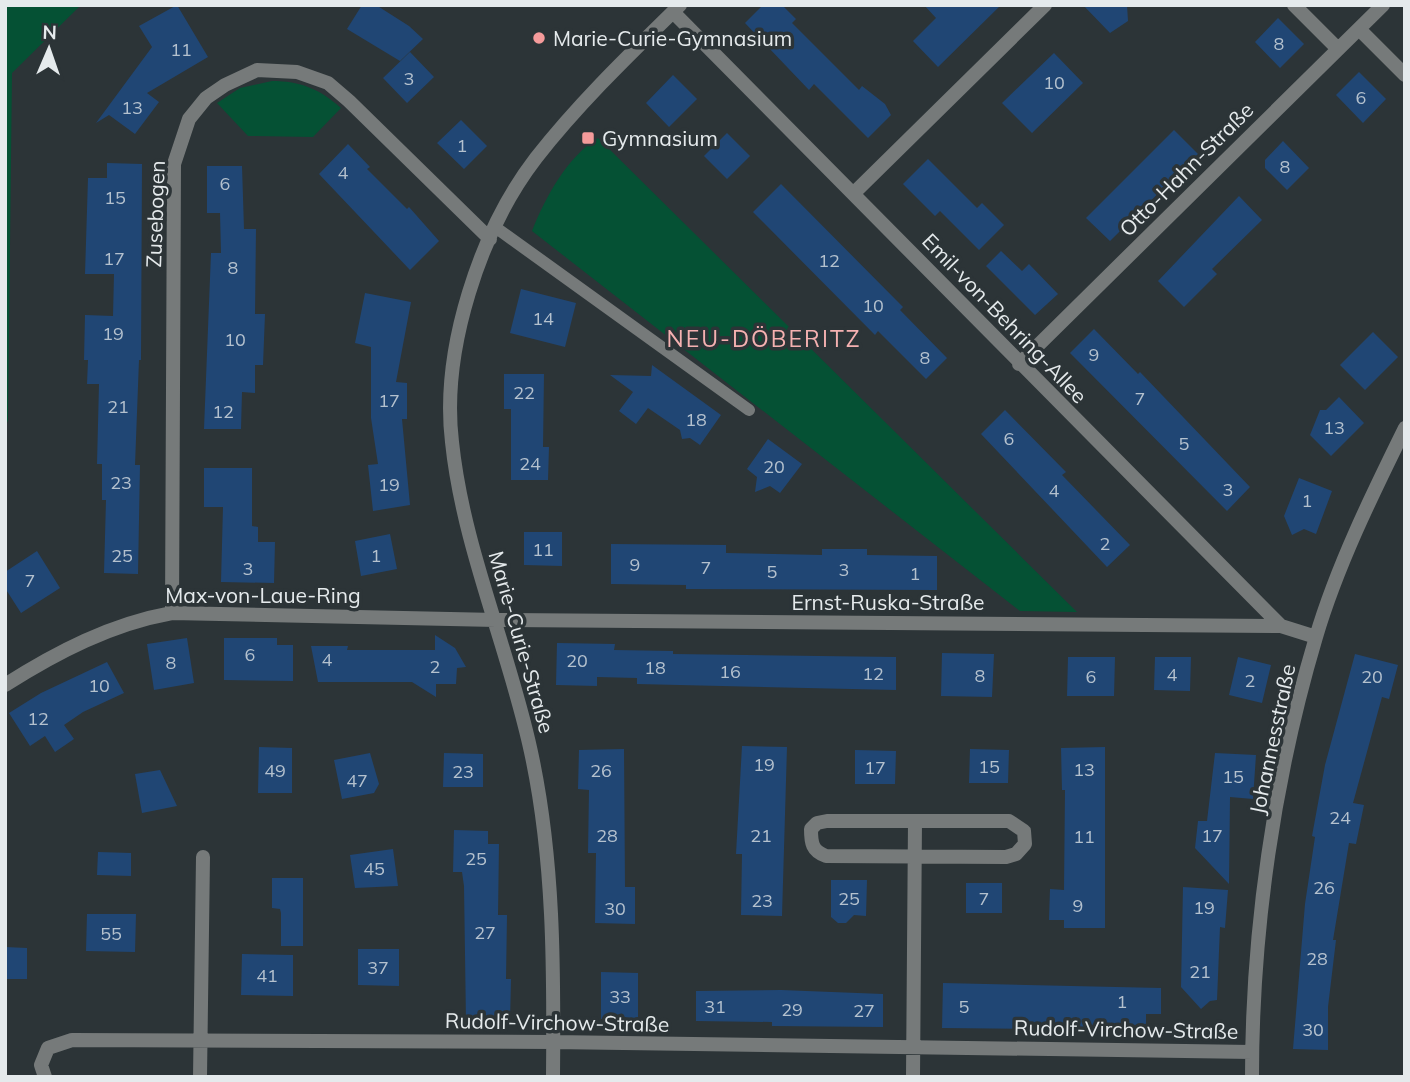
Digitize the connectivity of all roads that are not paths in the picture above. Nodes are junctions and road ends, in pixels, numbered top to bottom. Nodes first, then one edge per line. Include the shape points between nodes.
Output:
1 (1045, 5) edge
2 (1294, 5) edge
3 (1375, 8) edge
4 (676, 9) edge
5 (1359, 29) junction
6 (1338, 50) junction
7 (1405, 75) edge
8 (854, 192) junction
9 (493, 233) junction
10 (1019, 363) junction
11 (749, 410) dead end
12 (1405, 428) edge
13 (172, 613) junction
14 (496, 620) junction
15 (1281, 626) junction
16 (1316, 636) junction
17 (5, 685) edge
18 (915, 821) junction
19 (203, 857) dead end
20 (916, 857) junction
21 (200, 1040) junction
22 (553, 1042) junction
23 (914, 1048) junction
24 (1252, 1052) junction
25 (45, 1077) edge
26 (200, 1077) edge
27 (553, 1077) edge
28 (914, 1077) edge
29 (1252, 1077) edge

1 - 8 street
2 - 6 street
3 - 5 street, Otto-Hahn-Straße
4 - 8 street, Emil-von-Behring-Allee
4 - 9 street, Marie-Curie-Straße via 543,149
5 - 6 street, Otto-Hahn-Straße
5 - 7 street
6 - 10 street, Otto-Hahn-Straße
8 - 10 street, Emil-von-Behring-Allee
9 - 11 lane
9 - 13 street, Zusebogen via 328,83 286,70 257,70 206,98 189,119 174,164
9 - 14 street, Marie-Curie-Straße via 468,296 453,361 452,441 470,534
10 - 15 street, Emil-von-Behring-Allee
12 - 16 street, Johannesstraße
13 - 14 street, Max-von-Laue-Ring
13 - 17 street, Max-von-Laue-Ring via 102,632
14 - 15 street, Ernst-Ruska-Straße
14 - 22 street, Marie-Curie-Straße via 531,753 544,844 551,896
15 - 16 street, Emil-von-Behring-Allee
16 - 24 street, Johannesstraße via 1285,766 1263,900
18 - 20 street
18 - 20 street via 817,823 811,829 811,844 826,856
18 - 20 street via 1009,821 1024,831 1025,844 1006,857
19 - 21 street
20 - 23 street
21 - 22 street, Rudolf-Virchow-Straße
21 - 25 street, Rudolf-Virchow-Straße via 72,1040 48,1048 41,1065
21 - 26 street
22 - 23 street, Rudolf-Virchow-Straße
22 - 27 street, Marie-Curie-Straße
23 - 24 street, Rudolf-Virchow-Straße
23 - 28 street
24 - 29 street, Johannesstraße

